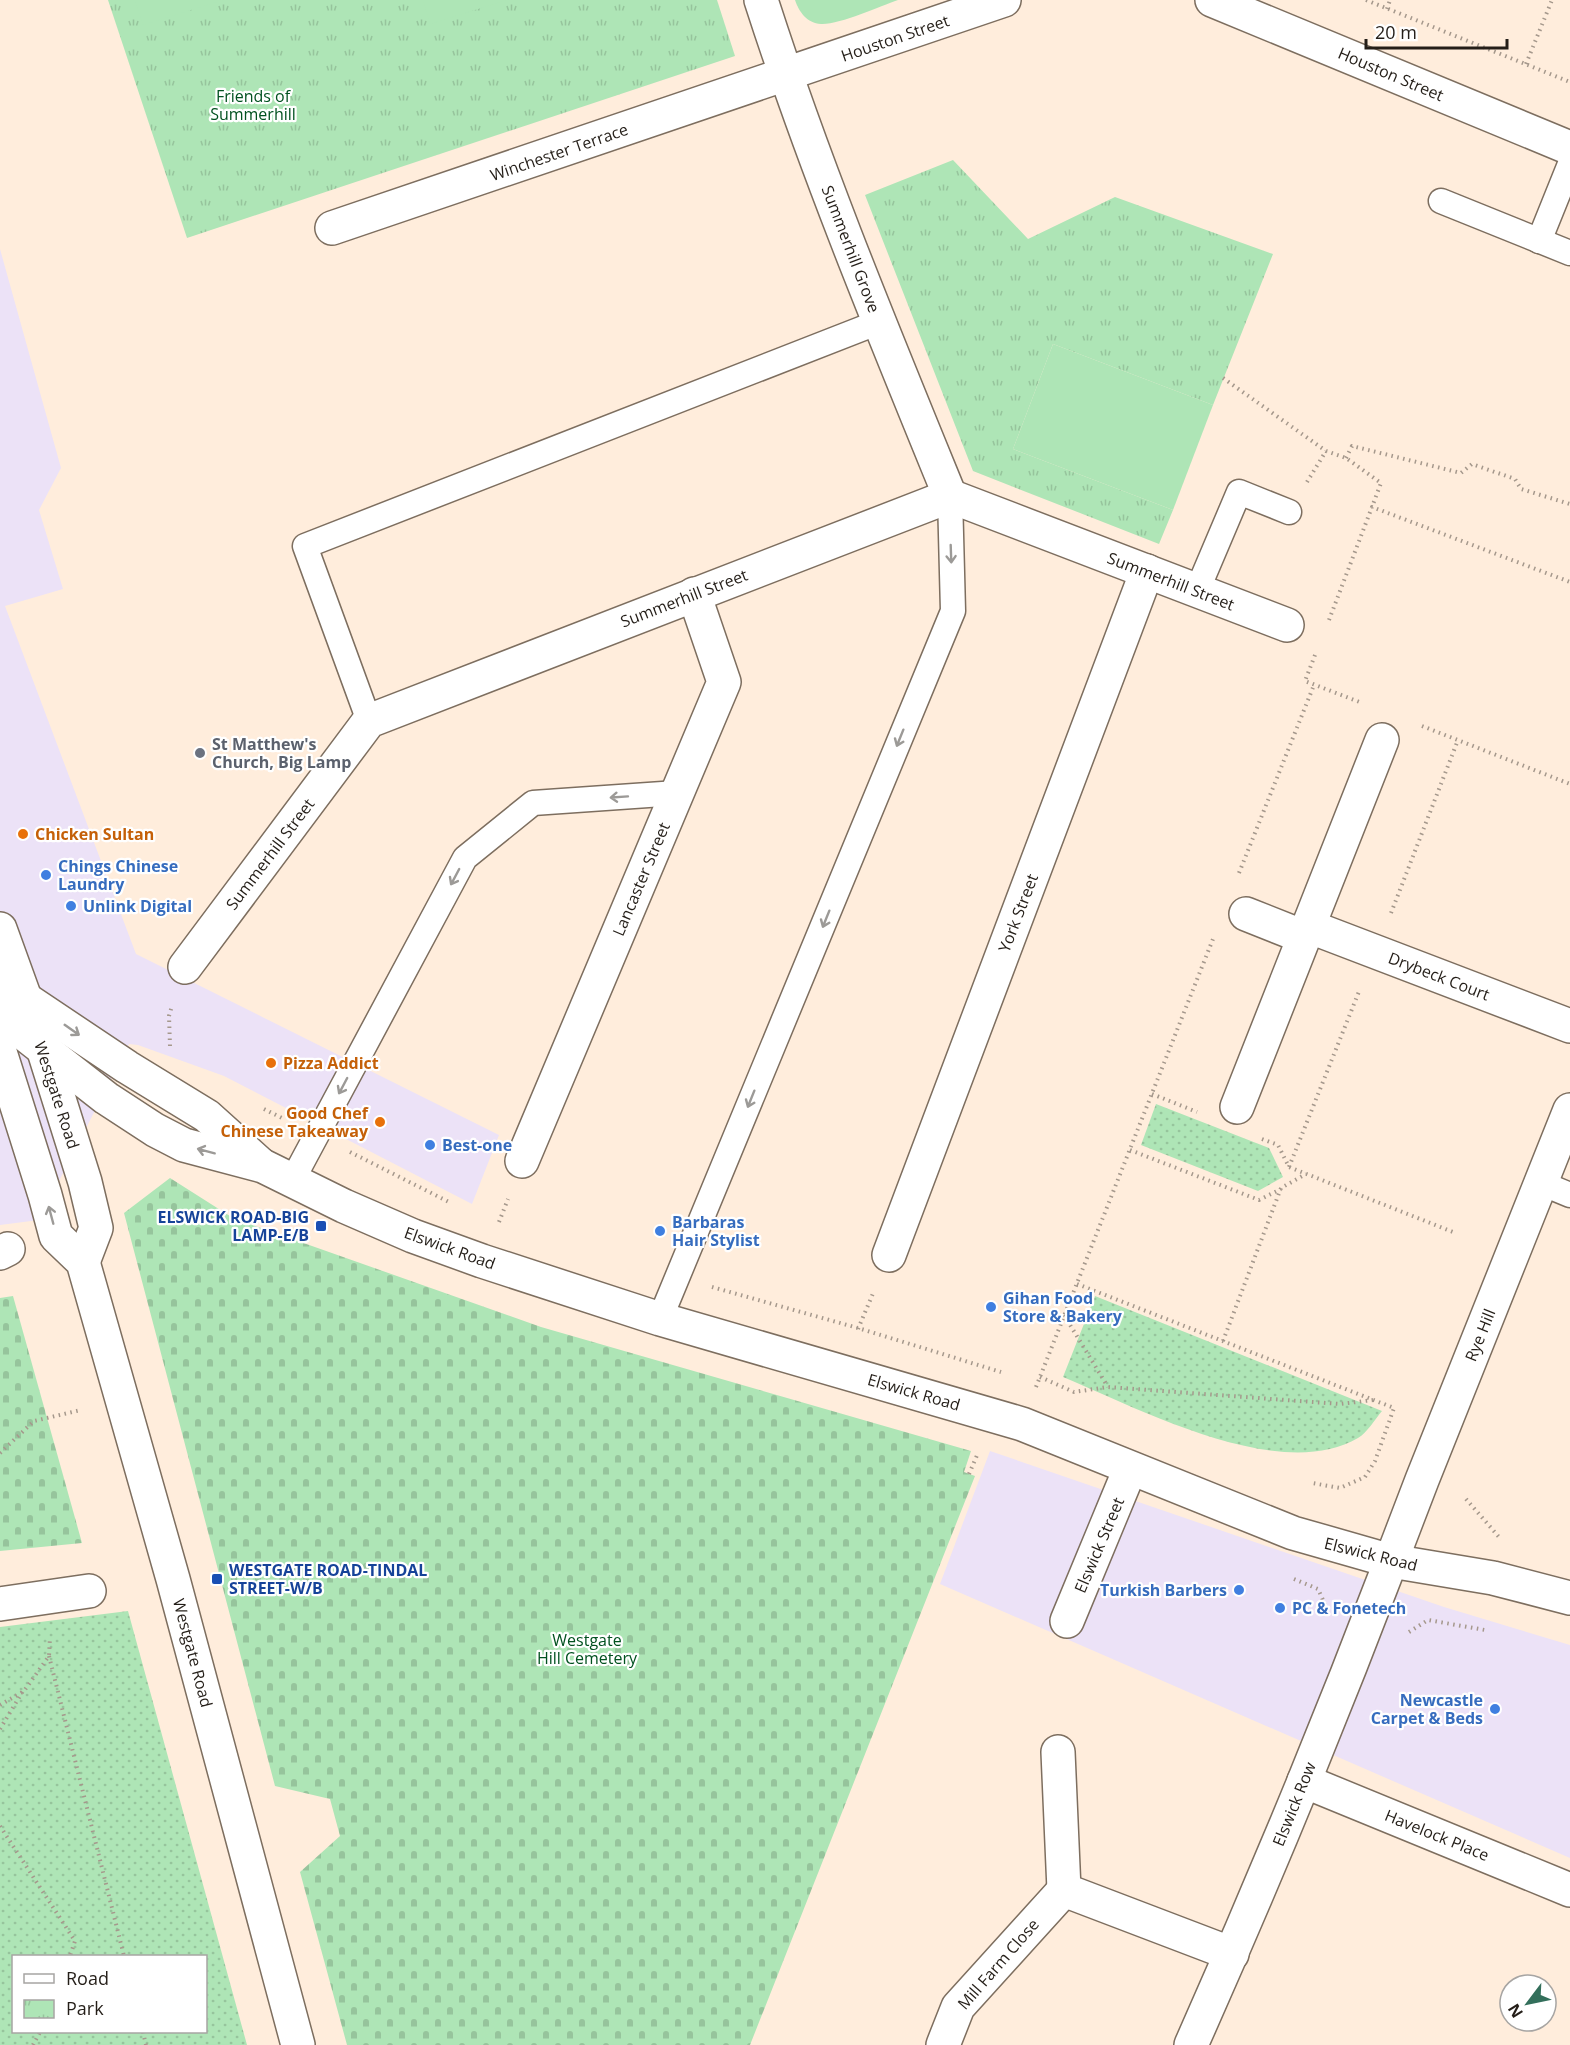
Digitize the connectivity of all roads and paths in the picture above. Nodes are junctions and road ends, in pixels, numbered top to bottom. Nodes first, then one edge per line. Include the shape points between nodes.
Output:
1 (761, 0) edge
2 (1004, 0) edge
3 (1212, 0) edge
4 (1365, 0) edge
5 (1390, 0) edge
6 (1552, 0) edge
7 (1387, 9) junction
8 (1526, 64) junction
9 (785, 76) junction
10 (1570, 82) edge
11 (1570, 148) edge
12 (1570, 164) edge
13 (1441, 201) dead end
14 (332, 228) dead end
15 (1539, 241) junction
16 (1570, 254) edge
17 (879, 322) junction
18 (1223, 378) dead end
19 (1347, 458) junction
20 (950, 495) junction
21 (1570, 504) edge
22 (1372, 507) junction
23 (1289, 512) dead end
24 (1147, 571) junction
25 (1570, 582) edge
26 (1197, 591) junction
27 (694, 594) junction
28 (1287, 625) dead end
29 (1326, 628) dead end
30 (1305, 681) dead end
31 (1314, 685) junction
32 (1369, 706) dead end
33 (369, 721) junction
34 (1414, 723) dead end
35 (1382, 740) dead end
36 (1570, 784) edge
37 (677, 793) junction
38 (1236, 880) dead end
39 (1246, 914) dead end
40 (0, 929) edge
41 (1306, 932) junction
42 (1215, 934) dead end
43 (185, 967) joint
44 (8, 998) edge
45 (1570, 1026) edge
46 (43, 1048) junction
47 (0, 1052) edge
48 (172, 1055) dead end
49 (1152, 1094) junction
50 (1237, 1107) dead end
51 (1570, 1110) edge
52 (1204, 1115) dead end
53 (1257, 1137) dead end
54 (1130, 1150) junction
55 (522, 1161) joint
56 (263, 1166) junction
57 (1306, 1174) dead end
58 (292, 1181) junction
59 (1281, 1188) junction
60 (1555, 1189) edge
61 (1453, 1232) dead end
62 (889, 1255) joint
63 (83, 1262) junction
64 (482, 1262) junction
65 (1077, 1284) junction
66 (1064, 1315) junction
67 (660, 1319) junction
68 (1223, 1341) junction
69 (840, 1371) junction
70 (1040, 1377) junction
71 (1108, 1387) junction
72 (123, 1400) junction
73 (1374, 1400) junction
74 (1022, 1424) junction
75 (0, 1453) edge
76 (977, 1453) dead end
77 (1130, 1469) junction
78 (969, 1474) dead end
79 (1312, 1483) dead end
80 (1466, 1499) dead end
81 (1500, 1538) dead end
82 (1391, 1561) junction
83 (1288, 1576) dead end
84 (89, 1591) dead end
85 (53, 1597) junction
86 (1570, 1598) edge
87 (0, 1604) edge
88 (1329, 1614) dead end
89 (1067, 1621) dead end
90 (1485, 1630) dead end
91 (1406, 1634) dead end
92 (49, 1656) junction
93 (24, 1691) junction
94 (0, 1705) edge
95 (0, 1729) edge
96 (1058, 1752) dead end
97 (1304, 1781) junction
98 (0, 1826) edge
99 (1064, 1890) junction
100 (1570, 1890) edge
101 (1232, 1954) junction
102 (70, 1955) edge
103 (124, 1955) edge
104 (298, 2045) edge
105 (943, 2045) edge
106 (1191, 2045) edge

1 - 9 street, Summerhill Grove
2 - 9 street, Houston Street
3 - 11 street, Houston Street
4 - 7 path
5 - 7 path
6 - 8 path
7 - 8 path
8 - 10 path
9 - 14 street, Winchester Terrace
9 - 17 street, Summerhill Grove
12 - 15 lane
13 - 15 lane
15 - 16 lane
17 - 20 street, Summerhill Grove
17 - 33 lane via 304,546
18 - 19 path via 1326,451
19 - 21 path via 1352,446 1461,473 1472,464 1515,479 1521,489
19 - 22 path via 1381,483
20 - 24 street, Summerhill Street
20 - 27 street, Summerhill Street
20 -> 67 lane via 953,611
22 - 25 path
22 - 29 path
23 - 26 lane via 1239,492
24 - 26 street, Summerhill Street
24 - 62 street, York Street
26 - 28 street, Summerhill Street
27 - 33 street, Summerhill Street
27 - 37 street, Lancaster Street via 724,682
30 - 31 path
31 - 32 path
31 - 38 path
33 - 43 street, Summerhill Street
34 - 36 path
35 - 41 street
37 - 55 street, Lancaster Street
37 -> 58 lane via 534,803 465,858
39 - 41 street, Drybeck Court
40 - 44 street, Westgate Road
41 - 45 street, Drybeck Court
41 - 50 street
42 - 49 path
43 - 48 path via 169,1017
44 - 46 street, Westgate Road
44 -> 56 street, Elswick Road via 207,1116
56 -> 46 street, Elswick Road via 184,1145 164,1135 106,1098
46 - 63 street, Westgate Road via 96,1228
63 -> 47 street, Westgate Road via 56,1236
49 - 52 path
49 - 54 path
51 - 60 street, Rye Hill
53 - 61 path via 1278,1145 1289,1167
54 - 59 path via 1259,1200
54 - 65 path
55 - 64 path
56 - 58 street, Elswick Road
57 - 59 path
58 - 64 street, Elswick Road
59 - 68 path
60 - 82 street, Rye Hill
62 - 69 path
63 - 72 street, Westgate Road
64 - 67 street, Elswick Road
65 - 66 path
65 - 68 path
66 - 70 path
66 - 71 path
67 - 69 street, Elswick Road
68 - 73 path
69 - 74 street, Elswick Road
70 - 71 path via 1074,1392
70 - 74 path
71 - 73 path via 1340,1404
72 - 75 path via 34,1421
72 - 104 street, Westgate Road
73 - 79 path via 1394,1408 1365,1477 1340,1488
74 - 77 street, Elswick Road
76 - 78 path
77 - 82 street, Elswick Road via 1293,1533
77 - 89 street, Elswick Street
80 - 81 path
82 - 86 street, Elswick Road via 1493,1578
82 - 97 street, Elswick Row
83 - 88 path via 1317,1589
84 - 85 street
85 - 87 street
85 - 92 path
90 - 91 path via 1428,1620
92 - 93 path
92 - 103 path
93 - 94 path
93 - 95 path
96 - 99 street
97 - 100 street, Havelock Place
97 - 101 street, Elswick Row
98 - 102 path via 75,1941
99 - 101 street
99 - 105 street, Mill Farm Close via 958,2007
101 - 106 street, Elswick Row

